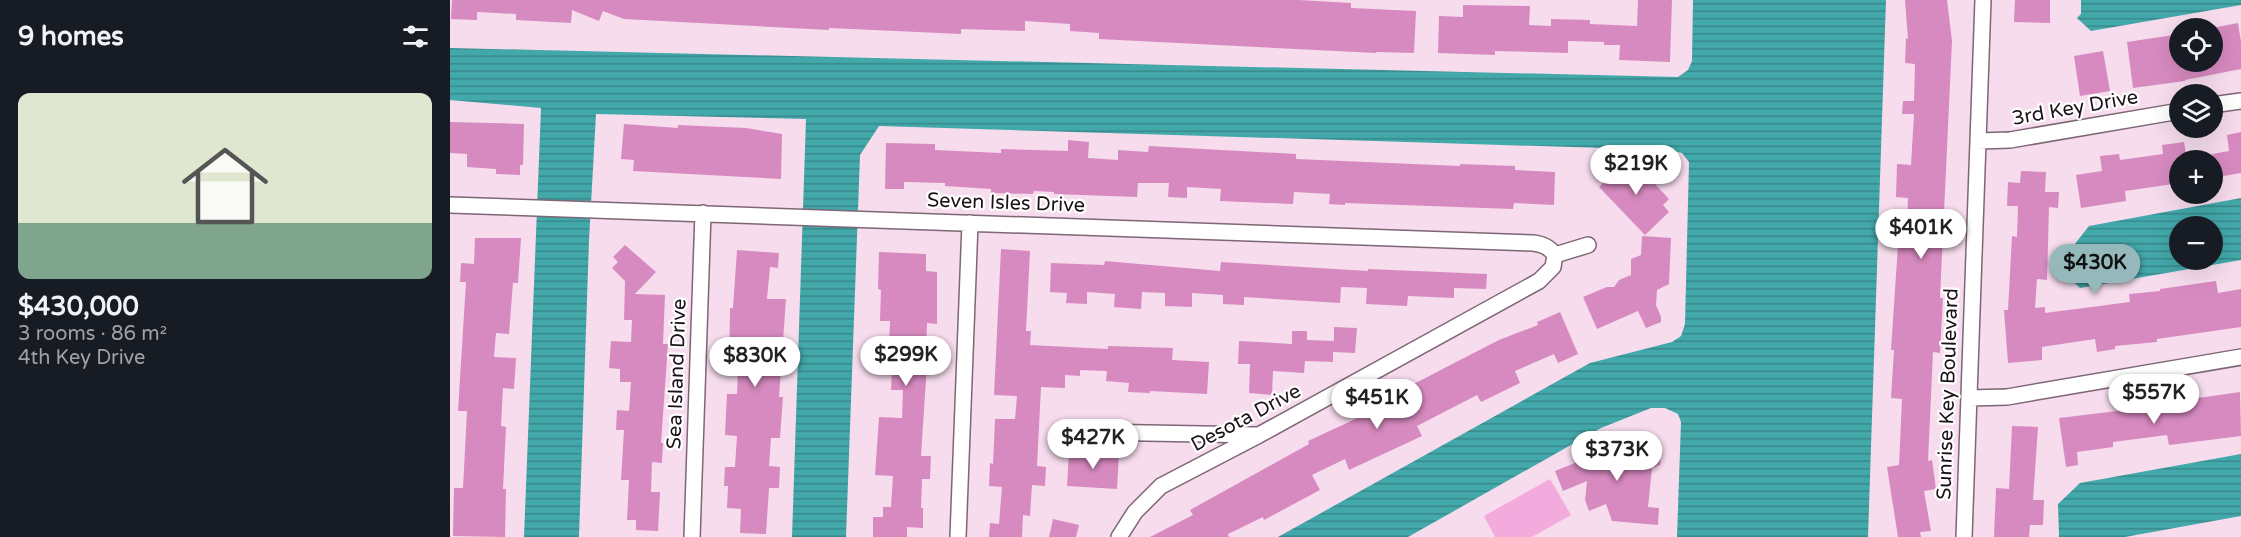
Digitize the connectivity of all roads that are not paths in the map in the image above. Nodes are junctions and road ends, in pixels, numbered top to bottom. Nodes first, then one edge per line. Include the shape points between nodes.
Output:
1 (1983, 0) edge
2 (2241, 100) edge
3 (2223, 103) edge
4 (2169, 113) edge
5 (1978, 141) junction
6 (450, 205) edge
7 (703, 213) junction
8 (970, 223) junction
9 (1588, 245) dead end
10 (1555, 255) junction
11 (2241, 357) edge
12 (1969, 398) junction
13 (1092, 432) dead end
14 (1259, 435) junction
15 (692, 537) edge
16 (958, 537) edge
17 (1119, 537) edge
18 (1964, 537) edge

1 - 5 street, Sunrise Key Boulevard
2 - 3 street
4 - 5 street, 3rd Key Drive via 2010,140
5 - 12 street, Sunrise Key Boulevard
6 - 7 street, Seven Isles Drive
7 - 8 street, Seven Isles Drive
7 - 15 street, Sea Island Drive
8 - 10 street, Seven Isles Drive via 1533,243 1543,244
8 - 16 street
9 - 10 street
10 - 14 street, Desota Drive via 1553,267 1539,281
11 - 12 street via 2007,397
12 - 18 street, Sunrise Key Boulevard
13 - 14 street
14 - 17 street, Desota Drive via 1161,486 1135,512

